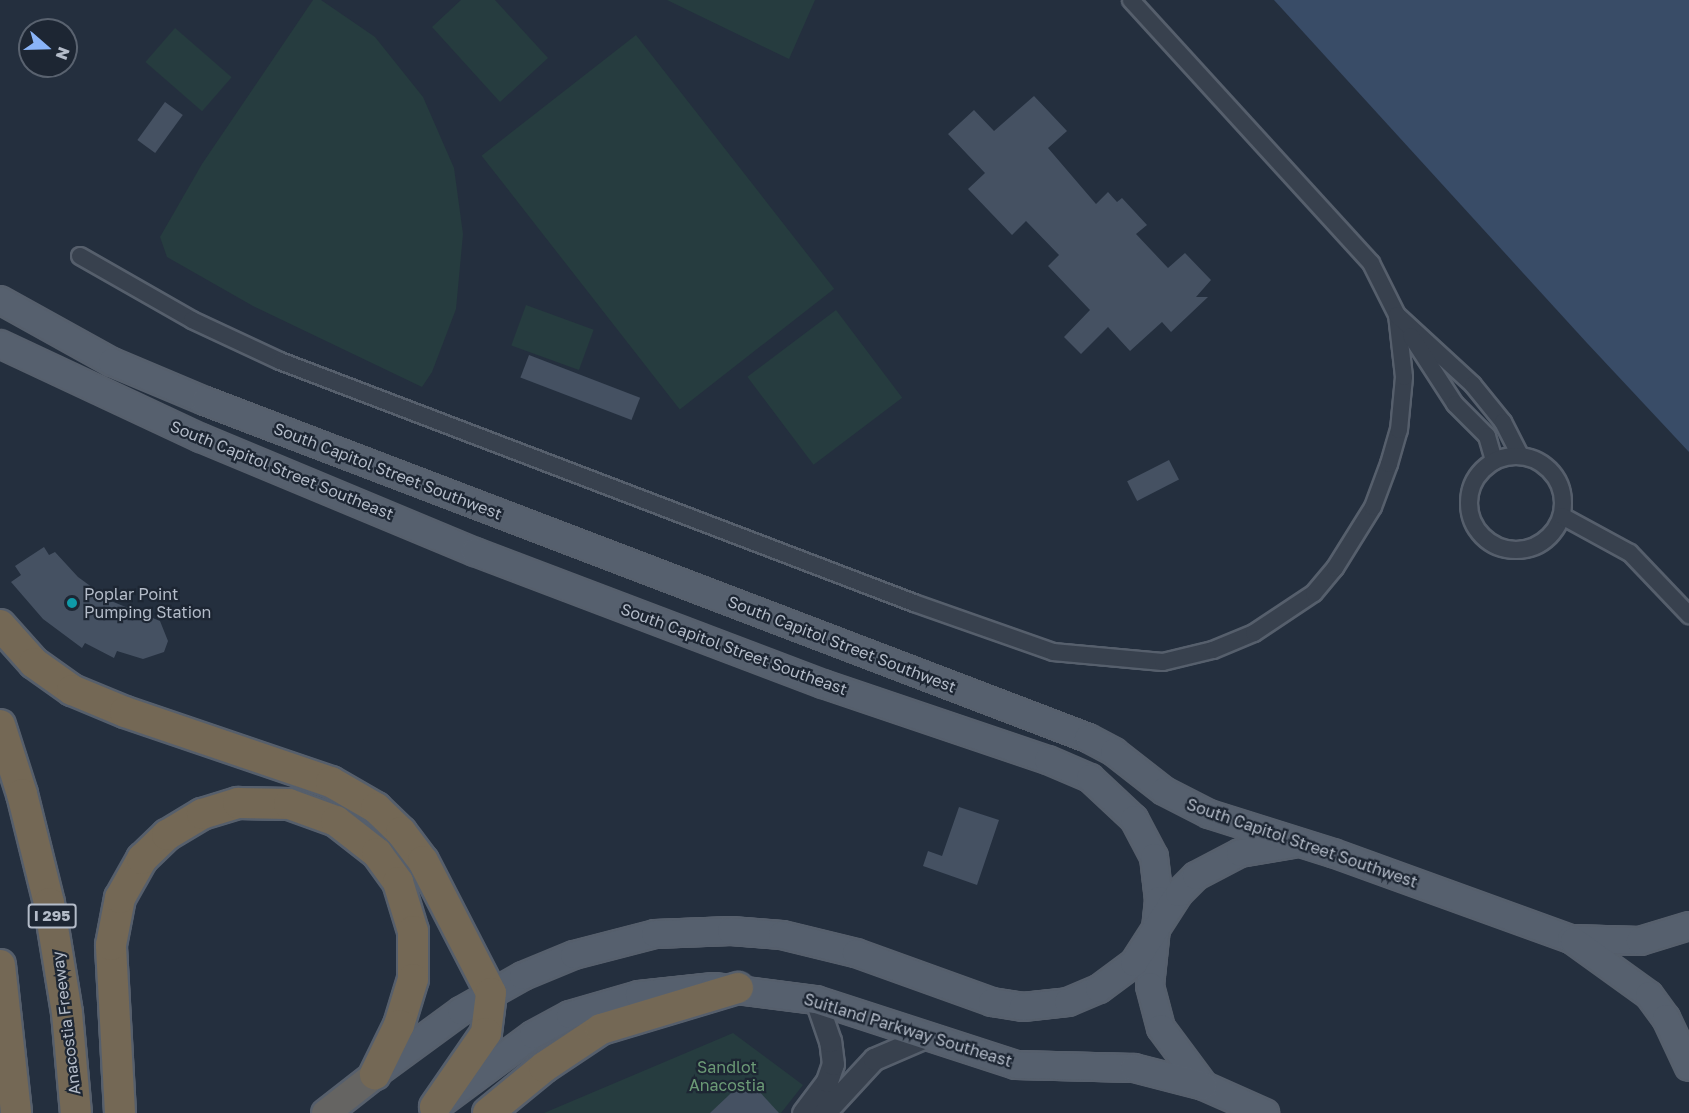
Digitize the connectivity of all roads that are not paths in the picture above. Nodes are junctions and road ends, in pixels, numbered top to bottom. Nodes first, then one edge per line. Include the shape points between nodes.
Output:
1 (1131, 0) edge
2 (80, 256) dead end
3 (0, 300) edge
4 (1397, 315) junction
5 (0, 344) edge
6 (1520, 455) junction
7 (1494, 461) junction
8 (1562, 516) junction
9 (1689, 615) edge
10 (0, 625) edge
11 (0, 725) edge
12 (1302, 843) junction
13 (1689, 926) edge
14 (1155, 936) junction
15 (1571, 939) junction
16 (0, 965) edge
17 (738, 988) junction
18 (491, 993) junction
19 (816, 1000) junction
20 (923, 1038) junction
21 (1689, 1067) edge
22 (375, 1074) junction
23 (1204, 1086) junction
24 (431, 1110) edge
25 (16, 1113) edge
26 (76, 1113) edge
27 (120, 1113) edge
28 (325, 1113) edge
29 (488, 1113) edge
30 (803, 1113) edge
31 (824, 1113) edge
32 (1264, 1113) edge

1 - 4 street via 1371,263
2 - 4 street via 192,320 280,361 914,603 1053,652 1163,663 1254,633 1314,592 1357,538 1373,507 1399,430 1404,377
3 - 12 main road, South Capitol Street Southwest via 61,337 147,378 1088,738 1193,807
4 - 6 street via 1473,386 1503,422
4 - 7 street via 1455,404 1487,436
5 - 14 main road, South Capitol Street Southeast via 168,423 475,552 823,684 1078,771 1115,797 1150,846 1159,883
6 - 7 street
6 - 8 street via 1537,459 1560,483
7 - 8 street via 1482,469 1470,495 1471,515 1481,535 1505,549 1520,551 1546,540
8 - 9 street via 1630,553
10 - 18 highway via 34,663 72,690 125,712 316,776 376,808 401,831 423,861
11 - 26 highway, Anacostia Freeway / I 295 via 25,803 49,903 65,994
12 - 14 main road via 1255,849 1210,866 1179,893
12 - 15 main road, South Capitol Street Southwest
13 - 15 main road, South Capitol Street Southwest via 1641,941
14 - 18 main road via 1134,963 1106,985 1068,1002 1040,1007 992,1002 832,946 782,935 731,931 631,938 550,964
14 - 23 main road, South Capitol Street Southeast via 1150,972 1156,1015 1176,1054
15 - 21 main road via 1649,995 1666,1018
16 - 25 highway
17 - 19 main road, Suitland Parkway Southeast
17 - 24 main road, Suitland Parkway Southeast via 660,991 570,1015 533,1035
17 - 29 highway via 601,1029 544,1067
18 - 22 main road
18 - 24 highway via 486,1033
19 - 20 main road, Suitland Parkway Southeast
19 - 30 street via 830,1041 833,1064 827,1081
20 - 23 main road, Suitland Parkway Southeast via 1016,1065 1134,1068
20 - 31 street via 874,1059
22 - 27 highway via 399,1025 413,979 413,931 398,882 377,853 336,821 290,804 238,803 202,814 167,835 142,859 120,898 111,945
22 - 28 highway
23 - 32 main road, South Capitol Street Southeast

